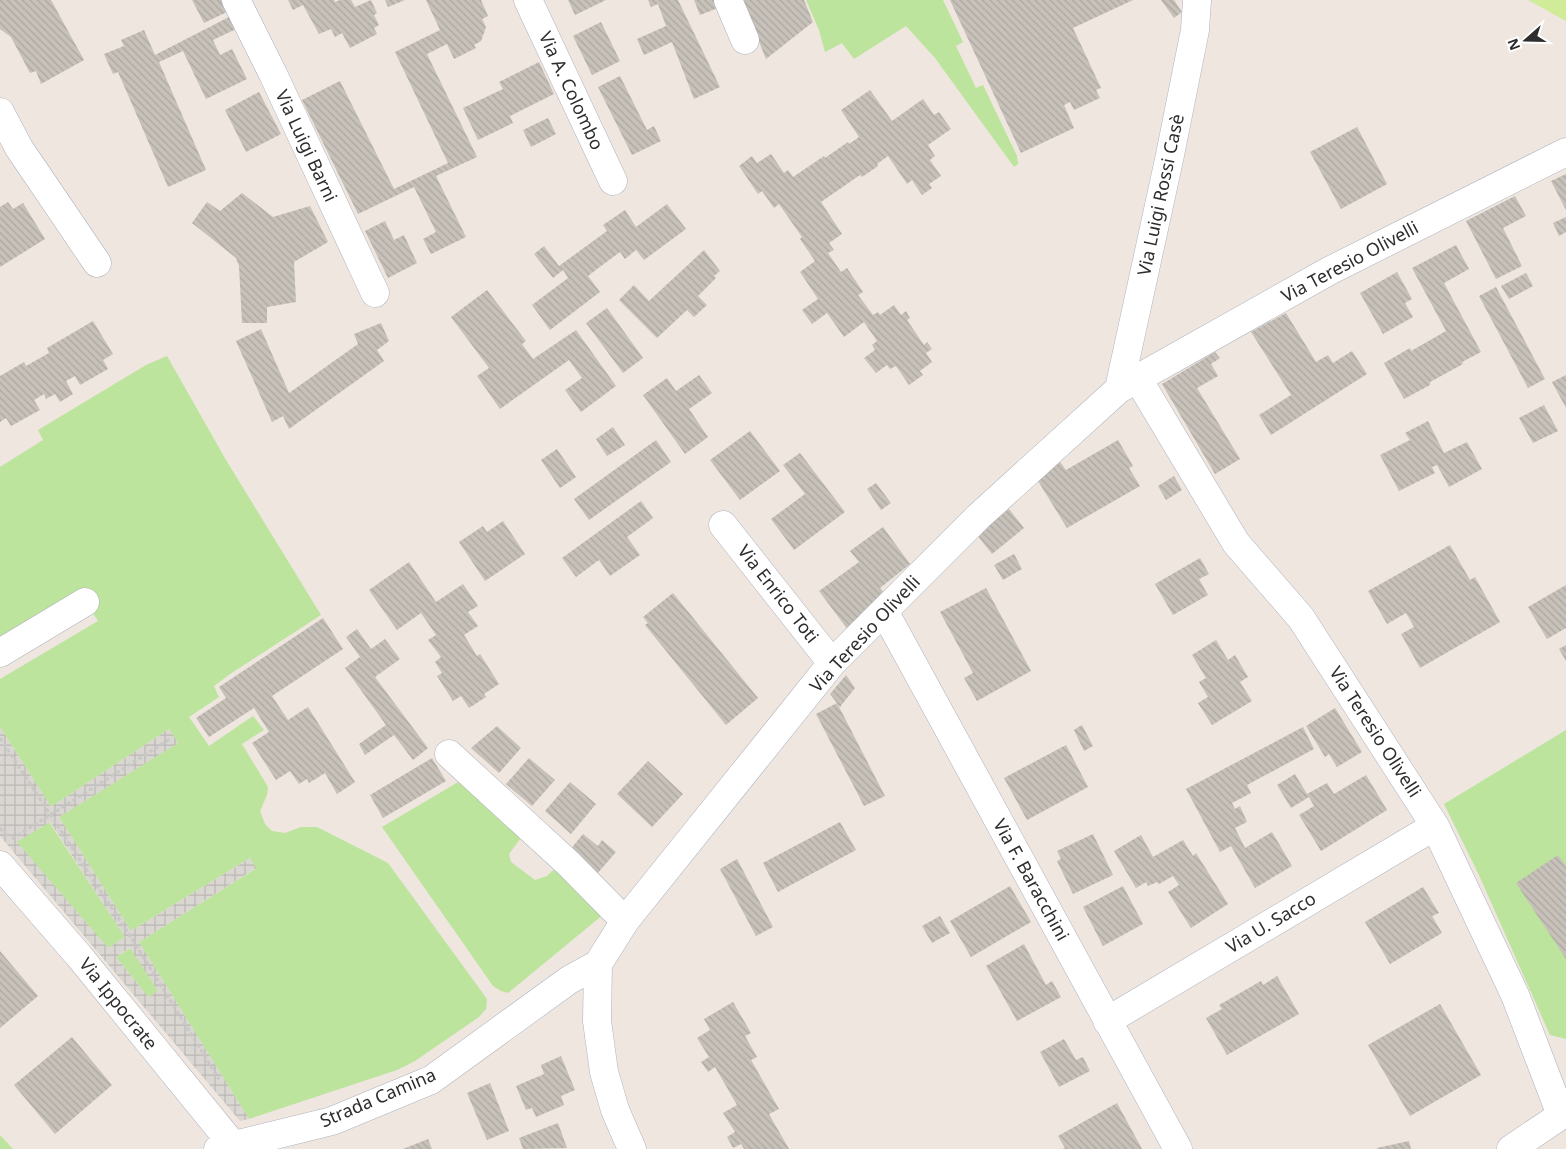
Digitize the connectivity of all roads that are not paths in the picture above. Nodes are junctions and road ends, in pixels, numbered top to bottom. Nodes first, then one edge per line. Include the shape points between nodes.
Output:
1 (236, 0) edge
2 (528, 0) edge
3 (728, 0) edge
4 (1197, 0) edge
5 (745, 40) dead end
6 (0, 112) edge
7 (1566, 152) edge
8 (613, 181) dead end
9 (97, 263) dead end
10 (374, 293) dead end
11 (1129, 384) junction
12 (723, 525) dead end
13 (85, 602) dead end
14 (884, 611) junction
15 (0, 653) edge
16 (832, 663) junction
17 (450, 754) dead end
18 (1435, 826) junction
19 (0, 865) edge
20 (625, 921) junction
21 (598, 964) junction
22 (1107, 1020) junction
23 (1563, 1113) edge
24 (225, 1147) edge
25 (632, 1149) edge
26 (1178, 1149) edge
27 (1511, 1149) edge

1 - 10 street, Via Luigi Barni
2 - 8 street, Via A. Colombo
3 - 5 street
4 - 11 street, Via Luigi Rossi Casè
6 - 9 street via 19,148
7 - 11 street, Via Teresio Olivelli via 1329,271
11 - 14 street, Via Teresio Olivelli via 978,517
11 - 18 street, Via Teresio Olivelli via 1236,543 1301,618
12 - 16 street, Via Enrico Toti
13 - 15 street
14 - 16 street, Via Teresio Olivelli
14 - 22 street, Via F. Baracchini
16 - 20 street, Via Teresio Olivelli
17 - 20 street via 569,864
18 - 22 street, Via U. Sacco
18 - 23 street, Via Teresio Olivelli via 1515,995
19 - 24 street, Via Ippocrate via 79,956
20 - 21 street, Via Teresio Olivelli
21 - 24 street, Strada Camina via 569,980 431,1080 332,1121
21 - 25 street via 597,1021 604,1072 615,1110
22 - 26 street, Via F. Baracchini
23 - 27 street

